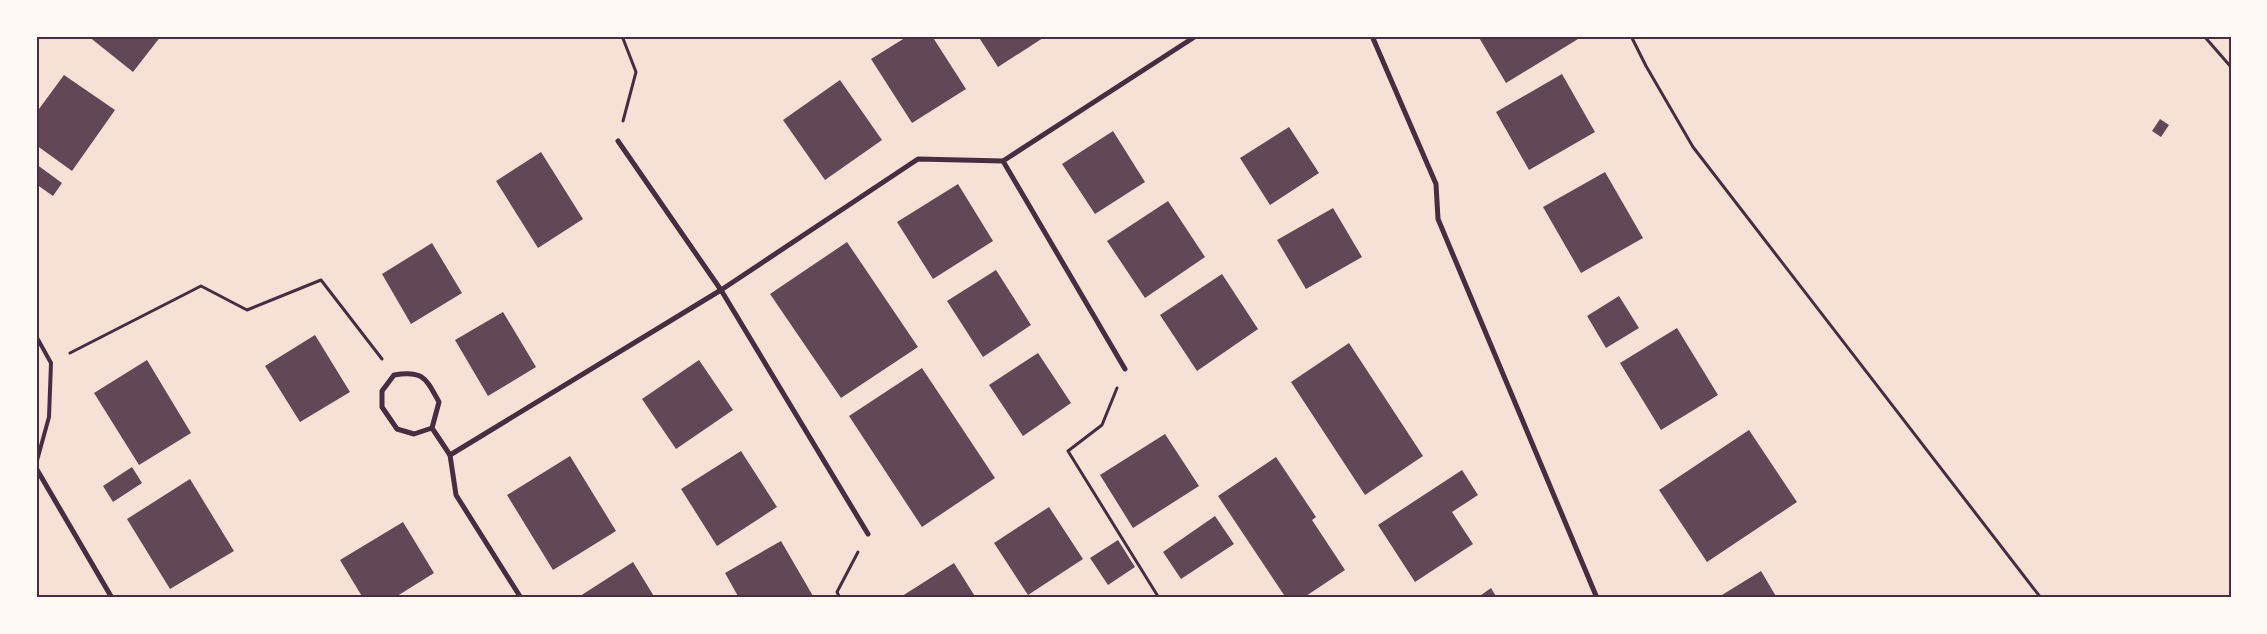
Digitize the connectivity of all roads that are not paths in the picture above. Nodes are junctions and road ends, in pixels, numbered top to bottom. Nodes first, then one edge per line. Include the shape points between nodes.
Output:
1 (1196, 36) edge
2 (1372, 36) edge
3 (618, 141) road end
4 (1003, 161) junction
5 (721, 290) junction
6 (36, 336) edge
7 (1125, 369) road end
8 (432, 428) junction
9 (450, 456) junction
10 (36, 464) edge
11 (36, 468) edge
12 (868, 534) road end
13 (112, 598) edge
14 (522, 598) edge
15 (1597, 598) edge

1 - 4 street
2 - 15 street via 1436,184 1438,219
3 - 5 street
4 - 5 street via 918,159
4 - 7 street
5 - 9 street
5 - 12 street
6 - 10 lane via 51,363 49,417
8 - 8 street via 439,402 427,380 411,372 394,375 382,391 382,407 397,429 414,434
8 - 9 street
9 - 14 street via 456,495
11 - 13 street

